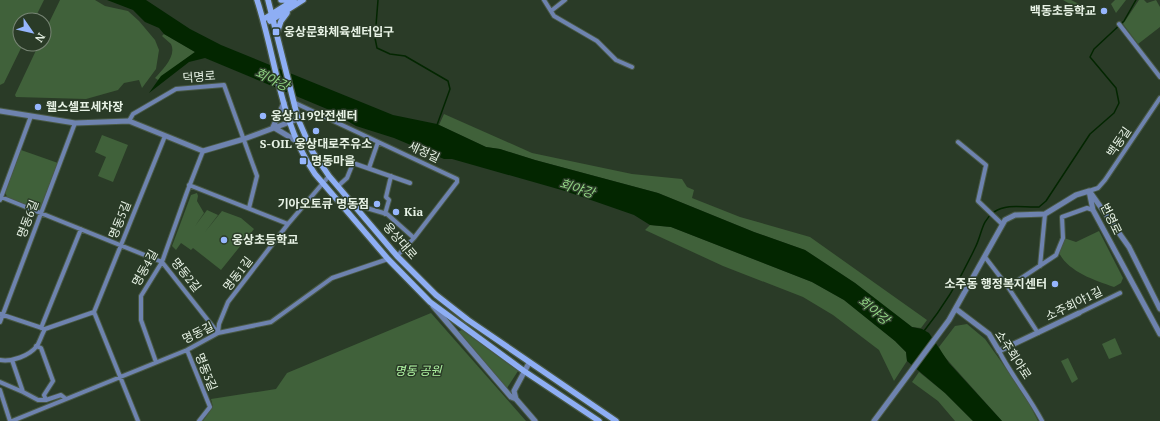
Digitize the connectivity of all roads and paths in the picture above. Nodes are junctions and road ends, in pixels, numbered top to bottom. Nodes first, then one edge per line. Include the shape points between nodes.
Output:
1 (257, 0) edge
2 (268, 0) edge
3 (281, 0) edge
4 (303, 0) edge
5 (544, 0) edge
6 (565, 0) edge
7 (295, 2) edge
8 (550, 11) junction
9 (272, 17) junction
10 (264, 22) junction
11 (1119, 24) dead end
12 (277, 36) junction
13 (632, 67) dead end
14 (1160, 77) edge
15 (1160, 98) edge
16 (293, 102) junction
17 (284, 103) junction
18 (0, 111) edge
19 (32, 116) junction
20 (298, 119) junction
21 (129, 121) junction
22 (290, 122) junction
23 (75, 123) junction
24 (273, 128) junction
25 (165, 136) junction
26 (244, 139) junction
27 (298, 142) junction
28 (378, 142) junction
29 (958, 142) dead end
30 (203, 151) junction
31 (368, 168) junction
32 (329, 176) junction
33 (391, 176) junction
34 (322, 183) junction
35 (410, 183) dead end
36 (189, 185) junction
37 (338, 186) junction
38 (1090, 192) junction
39 (1, 198) edge
40 (353, 204) junction
41 (249, 208) junction
42 (1093, 210) junction
43 (41, 213) junction
44 (385, 214) junction
45 (1045, 214) junction
46 (288, 224) junction
47 (1002, 224) junction
48 (1116, 228) junction
49 (81, 229) junction
50 (1106, 233) junction
51 (414, 238) junction
52 (120, 245) junction
53 (397, 256) junction
54 (985, 257) junction
55 (388, 259) junction
56 (162, 262) junction
57 (1040, 266) junction
58 (1008, 288) junction
59 (1120, 293) dead end
60 (430, 302) junction
61 (956, 309) junction
62 (1160, 309) edge
63 (94, 312) junction
64 (1079, 313) joint
65 (1, 315) edge
66 (0, 322) edge
67 (43, 328) junction
68 (218, 333) junction
69 (1038, 333) junction
70 (1160, 334) edge
71 (36, 346) junction
72 (187, 350) junction
73 (999, 351) junction
74 (0, 360) edge
75 (12, 360) junction
76 (156, 362) junction
77 (529, 363) junction
78 (524, 371) junction
79 (121, 376) junction
80 (533, 377) junction
81 (0, 382) edge
82 (516, 385) junction
83 (0, 390) edge
84 (23, 392) junction
85 (66, 399) junction
86 (516, 399) junction
87 (46, 400) junction
88 (11, 421) edge
89 (138, 421) edge
90 (200, 421) edge
91 (535, 421) edge
92 (599, 421) edge
93 (616, 421) edge
94 (874, 421) edge
95 (1042, 421) edge

1 - 10 main road, 웅상대로
2 - 9 main road, 웅상대로
3 - 7 main road
4 - 7 main road
5 - 8 street
6 - 8 street
7 - 9 main road
7 - 12 main road via 281,21
8 - 13 street via 554,16 597,41 616,60
9 - 10 main road
9 - 12 main road, 웅상대로
10 - 17 main road, 웅상대로
11 - 14 street
12 - 16 main road, 웅상대로
15 - 38 street, 백동길 via 1105,180
16 - 20 main road, 웅상대로
16 - 28 street, 세정길
17 - 22 main road, 웅상대로
17 - 24 street
18 - 19 street
19 - 23 street
19 - 39 street
20 - 22 street
20 - 32 main road, 웅상대로 via 312,151
21 - 23 street
21 - 25 street
21 - 26 street, 덕명로 via 133,114 176,89 224,85
22 - 24 street
22 - 27 main road, 웅상대로
23 - 43 street, 명동6길
24 - 26 street
24 - 27 street
25 - 30 street
25 - 52 street, 명동5길
26 - 30 street
26 - 41 street, 덕명로 via 257,176
27 - 34 main road, 웅상대로 via 308,164
28 - 31 street
28 - 51 street, 세정길 via 457,179
29 - 47 street via 986,165 978,201
30 - 36 street, 명동4길
31 - 33 street
31 - 37 street via 352,162 347,178
32 - 34 street, 명동1길
32 - 37 main road, 웅상대로
33 - 35 street
33 - 44 street
34 - 46 street, 명동1길
34 - 55 main road, 웅상대로
36 - 41 street
36 - 56 street, 명동4길
37 - 40 main road, 웅상대로
38 - 42 street, 번영로
38 - 45 street via 1076,195
38 - 48 street, 번영로
39 - 43 street, 명동2길
40 - 44 street
40 - 53 main road, 웅상대로
41 - 46 street
42 - 50 street, 번영로
42 - 57 street via 1087,208 1062,217 1063,238 1056,255
43 - 49 street, 명동2길
43 - 65 street, 명동6길
44 - 51 street
45 - 47 street via 1013,215
45 - 57 street
46 - 68 street, 명동1길 via 228,302
47 - 54 street
48 - 50 street via 1111,228
48 - 62 street, 번영로 via 1129,247
49 - 52 street, 명동2길
49 - 67 street
50 - 70 street, 번영로
51 - 53 street, 세정길
52 - 56 street, 명동2길
52 - 63 street, 명동5길
53 - 77 main road, 웅상대로 via 436,295
54 - 58 street, 소주회야1길
54 - 61 street
55 - 60 main road, 웅상대로
55 - 68 street, 명동길 via 332,278 271,322
56 - 68 street, 명동2길
56 - 76 street, 명동4길 via 141,296 141,320
57 - 58 street
58 - 69 street, 소주회야1길
59 - 64 street, 소주회야1길
60 - 78 main road, 웅상대로
60 - 86 street
61 - 73 street, 소주회야로 via 989,334
61 - 94 street
63 - 67 street
63 - 79 street
64 - 69 street, 소주회야1길
65 - 66 street, 명동6길
65 - 67 street
67 - 71 street
68 - 72 street, 명동길
69 - 73 street, 소주회야1길
71 - 75 street
71 - 87 street via 41,348 53,381 44,395
72 - 76 street, 명동길
72 - 90 street, 명동3길 via 210,407
73 - 95 street, 소주회야로
74 - 75 street
75 - 84 street
76 - 79 street, 명동길
77 - 78 street
77 - 93 main road, 웅상대로
78 - 80 main road, 웅상대로
78 - 82 street
79 - 85 street, 명동길
79 - 89 street
80 - 82 street via 525,378
80 - 92 main road, 웅상대로
81 - 84 street
82 - 86 street
83 - 88 street
84 - 87 street via 38,400
85 - 87 street via 61,395
85 - 88 street, 명동길
86 - 91 street

